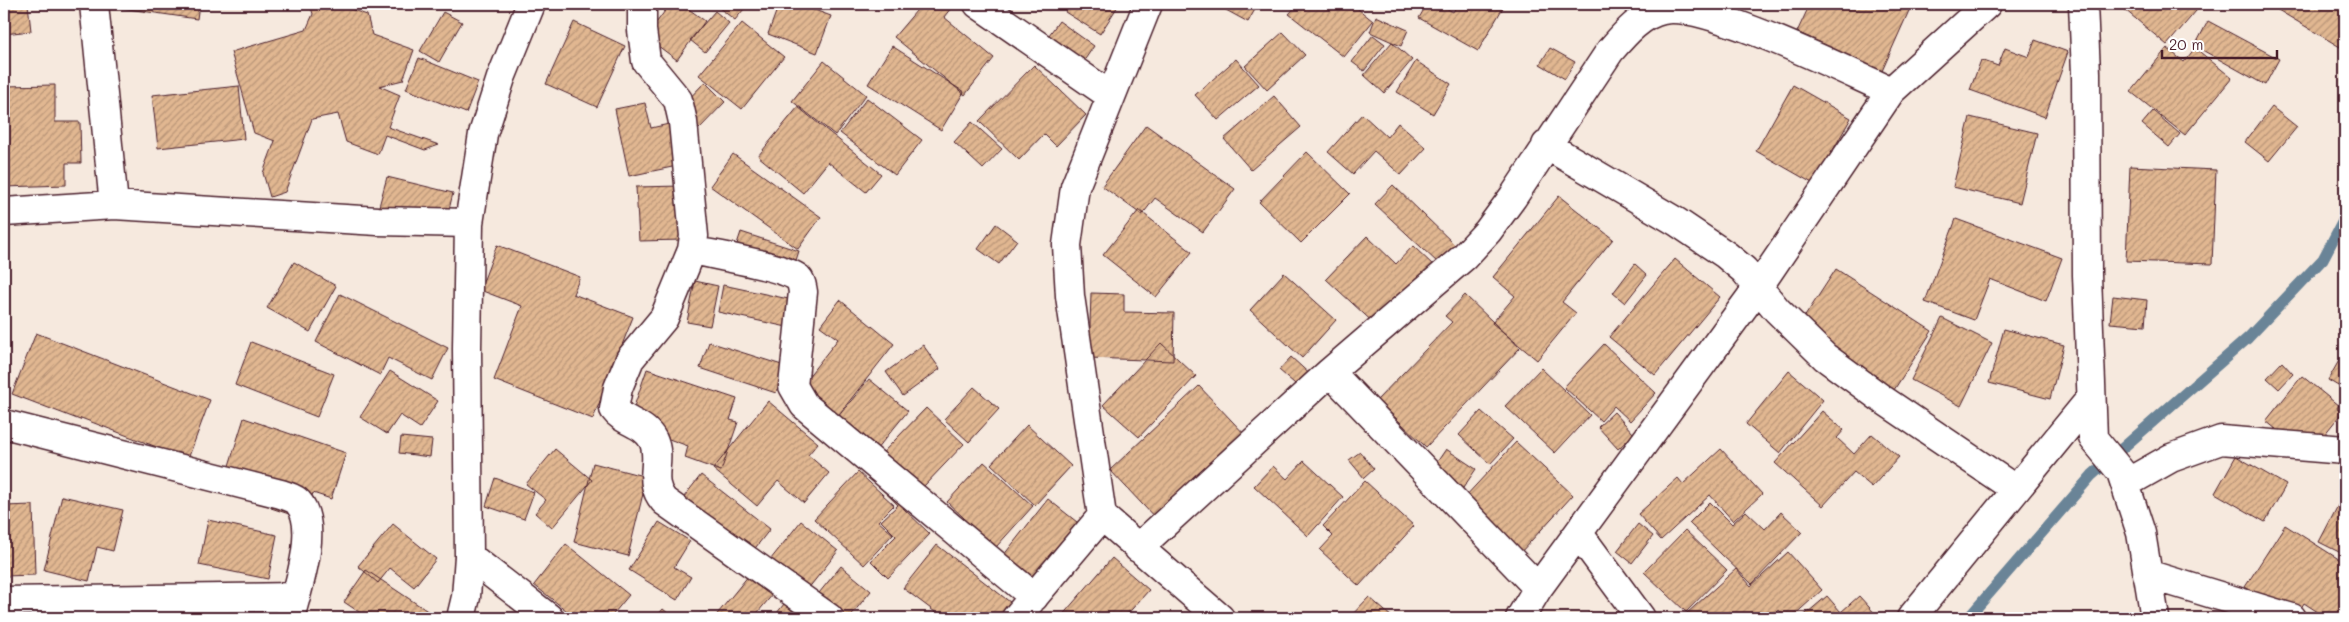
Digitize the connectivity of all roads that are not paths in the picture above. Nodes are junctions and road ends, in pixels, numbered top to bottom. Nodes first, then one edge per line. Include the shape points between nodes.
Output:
1 (94, 4) edge
2 (531, 4) edge
3 (642, 4) edge
4 (978, 4) edge
5 (1148, 4) edge
6 (1986, 4) edge
7 (2083, 4) edge
8 (1891, 91) junction
9 (1111, 96) junction
10 (1546, 145) junction
11 (114, 205) junction
12 (4, 212) edge
13 (469, 223) junction
14 (692, 250) junction
15 (1759, 286) junction
16 (1330, 372) junction
17 (2091, 398) junction
18 (4, 424) edge
19 (2345, 450) edge
20 (2123, 478) junction
21 (2015, 489) junction
22 (1102, 516) junction
23 (1579, 534) junction
24 (1138, 548) junction
25 (469, 556) junction
26 (2147, 574) junction
27 (1538, 588) junction
28 (1034, 597) junction
29 (4, 601) edge
30 (293, 608) edge
31 (461, 618) edge
32 (549, 618) edge
33 (829, 618) edge
34 (1016, 618) edge
35 (1220, 618) edge
36 (1520, 618) edge
37 (1641, 618) edge
38 (1911, 618) edge
39 (2156, 618) edge
40 (2292, 618) edge

1 - 11 street
2 - 13 street via 501,78 483,134
3 - 14 street via 646,61 678,100 683,122 694,236
4 - 9 street
5 - 9 street
6 - 8 street
7 - 17 street via 2086,275
8 - 10 street via 1744,27 1695,11 1663,10 1627,31
8 - 15 street
9 - 22 street via 1075,187 1067,246 1070,296
10 - 15 street via 1726,255
10 - 16 street via 1493,224 1464,257
11 - 12 street
11 - 13 street via 378,221
13 - 25 street
14 - 28 street via 776,269 798,278 803,292 793,386 804,405
14 - 33 street via 664,318 630,359 618,388 614,409 617,414 640,425 654,442 654,481 664,501
15 - 21 street via 1777,310 1825,357
15 - 23 street
16 - 24 street
16 - 27 street
17 - 20 street via 2093,438
17 - 21 street
18 - 30 street via 298,501 307,518 308,538
19 - 20 street via 2221,440
20 - 26 street via 2141,533
21 - 38 street
22 - 24 street
22 - 28 street
23 - 27 street
23 - 37 street
24 - 35 street
25 - 31 street
25 - 32 street
26 - 39 street
26 - 40 street
27 - 36 street
28 - 34 street
29 - 30 street

